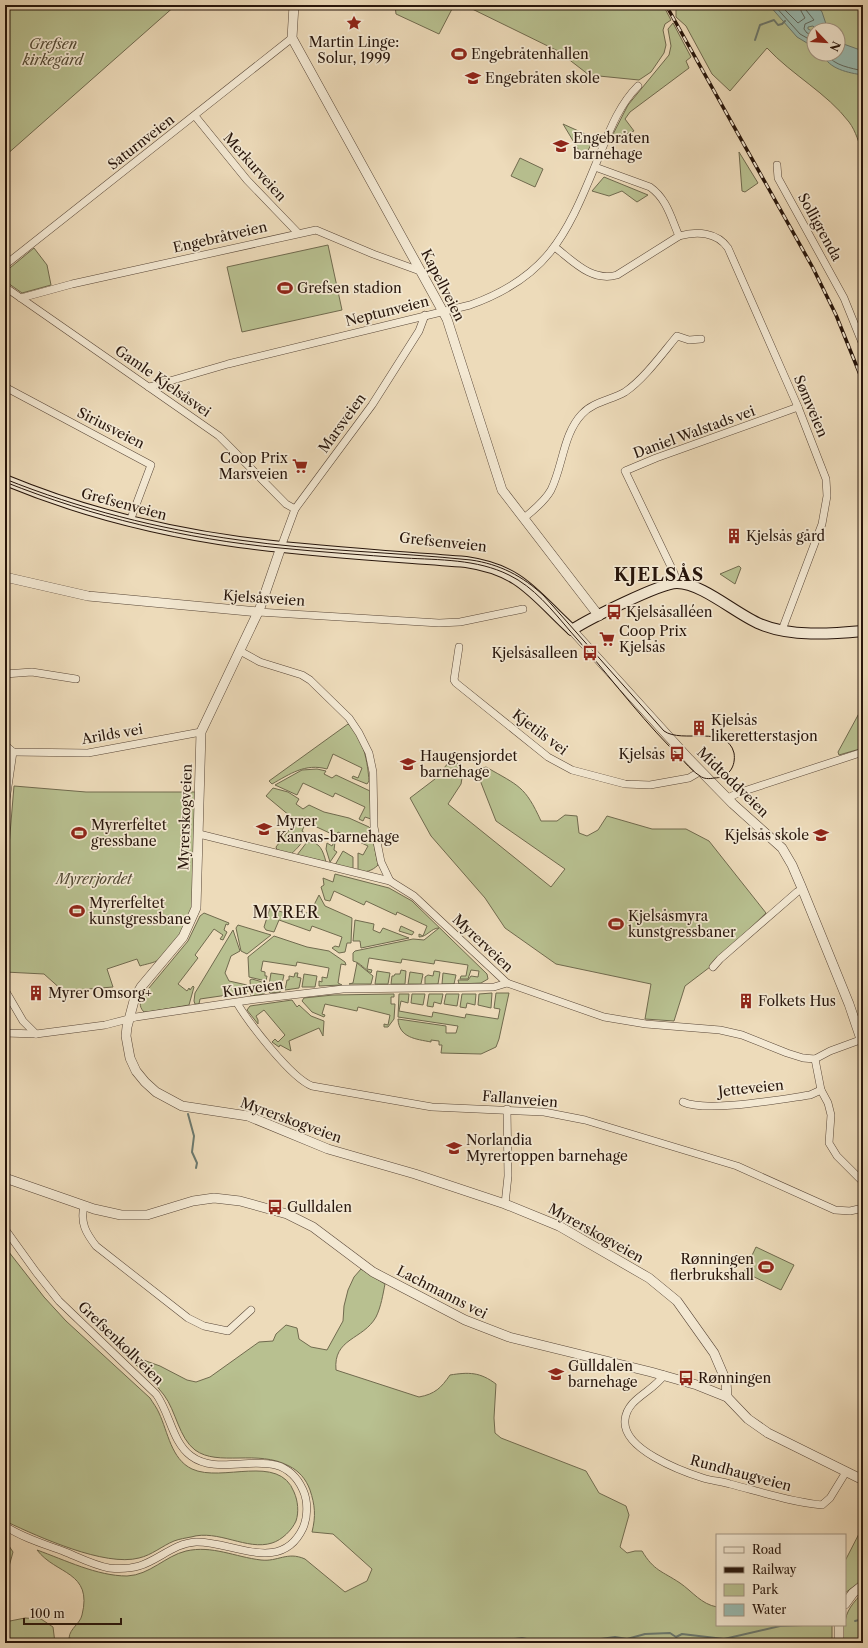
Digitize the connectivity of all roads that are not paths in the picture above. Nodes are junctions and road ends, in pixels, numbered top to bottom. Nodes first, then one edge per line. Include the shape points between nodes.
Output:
1 (294, 5) edge
2 (292, 38) junction
3 (638, 86) dead end
4 (195, 116) junction
5 (777, 165) dead end
6 (595, 166) junction
7 (298, 233) junction
8 (680, 236) junction
9 (556, 248) junction
10 (5, 265) edge
11 (420, 271) junction
12 (5, 287) edge
13 (22, 298) junction
14 (443, 312) junction
15 (425, 315) junction
16 (701, 339) dead end
17 (863, 345) edge
18 (5, 387) edge
19 (150, 387) junction
20 (798, 407) junction
21 (5, 480) edge
22 (295, 509) junction
23 (524, 518) junction
24 (130, 521) junction
25 (281, 547) junction
26 (5, 577) edge
27 (677, 583) junction
28 (523, 609) dead end
29 (258, 612) junction
30 (599, 616) junction
31 (572, 630) junction
32 (782, 630) junction
33 (863, 631) edge
34 (459, 647) dead end
35 (240, 651) junction
36 (5, 674) edge
37 (76, 679) dead end
38 (201, 732) junction
39 (5, 745) edge
40 (14, 752) junction
41 (863, 752) edge
42 (701, 771) junction
43 (728, 798) junction
44 (5, 807) edge
45 (199, 834) junction
46 (390, 881) junction
47 (802, 889) junction
48 (713, 967) dead end
49 (507, 983) junction
50 (5, 990) edge
51 (237, 1003) junction
52 (129, 1020) junction
53 (5, 1033) edge
54 (36, 1034) junction
55 (862, 1042) edge
56 (815, 1059) junction
57 (821, 1090) junction
58 (683, 1102) dead end
59 (507, 1109) junction
60 (5, 1178) edge
61 (863, 1182) edge
62 (505, 1204) junction
63 (84, 1206) junction
64 (863, 1208) edge
65 (5, 1228) edge
66 (250, 1310) dead end
67 (664, 1375) junction
68 (727, 1398) junction
69 (846, 1472) junction
70 (863, 1480) edge
71 (5, 1526) edge
72 (863, 1585) edge
73 (846, 1603) edge
74 (839, 1626) edge
75 (839, 1643) edge

1 - 2 street
2 - 4 street, Saturnveien
2 - 11 street, Kapellveien
3 - 6 street, Neptunveien via 619,112
4 - 7 street, Merkurveien via 247,180
4 - 10 street, Saturnveien
5 - 17 street, Solligrenda via 778,178 844,298
6 - 8 street via 650,187 667,206
6 - 9 street, Neptunveien via 572,220
7 - 11 street, Engebråtveien via 316,230 324,232
7 - 13 street, Engebråtveien via 72,284
8 - 9 street via 618,275 610,277 589,273
8 - 20 street, Sømveien via 706,233 726,244
9 - 14 street, Neptunveien via 533,271 498,294
11 - 14 street, Kapellveien
12 - 13 street, Gamle Kjelsåsvei
13 - 19 street, Gamle Kjelsåsvei
14 - 15 street, Neptunveien
14 - 23 street, Kapellveien via 499,483
15 - 19 street, Neptunveien via 228,364
15 - 22 street, Marsveien via 419,331 372,405
16 - 23 street via 689,340 677,336 625,391 582,414 571,432 552,488 544,500
18 - 24 street, Siriusveien via 151,465
19 - 22 street, Gamle Kjelsåsvei via 219,436 286,504
20 - 27 street, Daniel Walstads vei via 625,471
20 - 32 street, Sømveien via 822,465 827,496 822,524
21 - 24 main road, Grefsenveien via 70,504
22 - 25 street, Marsveien
23 - 30 street, Kapellveien
24 - 25 main road, Grefsenveien via 212,538
25 - 29 street, Myrerskogveien
25 - 31 main road, Grefsenveien via 358,553 376,550 448,554 497,562 518,572 537,586 565,616
26 - 29 street, Kjelsåsveien via 88,596
27 - 30 main road via 659,587
27 - 32 main road via 696,587 755,622
28 - 29 street, Kjelsåsveien via 446,623
29 - 35 street, Myrerskogveien
30 - 31 main road
31 - 42 street, Midtoddveien via 669,739
32 - 33 main road via 821,633
34 - 42 street, Kjetils vei via 454,680 456,683 548,757 572,770 625,784 650,785 689,778
35 - 38 street, Myrerskogveien
35 - 46 street via 264,664 302,675 310,680 354,725 370,757 373,772 374,827 381,862
36 - 37 street via 32,672
38 - 40 street, Arilds vei via 88,753
38 - 45 street, Myrerskogveien
39 - 40 street
40 - 44 street
41 - 43 street
42 - 43 street, Midtoddveien
43 - 47 street, Midtoddveien via 782,848
45 - 46 street
45 - 52 street, Myrerskogveien via 196,908 193,917 183,937 141,987 135,997
46 - 49 street, Myrerveien via 414,896
47 - 48 street
47 - 55 street, Midtoddveien
49 - 51 street, Kurveien via 494,987 344,989
49 - 56 street, Myrerveien via 604,1017 646,1024 720,1030 742,1035 787,1053
50 - 54 street via 23,1021
51 - 52 street, Kurveien
51 - 59 street, Fallanveien via 297,1077 312,1086 432,1107
52 - 54 street, Kurveien
52 - 62 street, Myrerskogveien via 126,1036 130,1058 136,1071 150,1087 175,1104 248,1116 328,1149
53 - 54 street, Kurveien
55 - 56 street via 830,1051
56 - 57 street
57 - 58 street, Jetteveien via 810,1095 730,1105 690,1105
57 - 61 street via 831,1115 829,1143
59 - 62 street via 508,1176
59 - 64 street, Fallanveien via 544,1112 585,1120 737,1166 825,1207 845,1212
60 - 63 street, Lachmanns vei
62 - 68 street, Myrerskogveien via 559,1226 664,1288 696,1325 714,1353 726,1381
63 - 66 street via 84,1227 96,1246 188,1318 204,1326 228,1331
63 - 67 street, Lachmanns vei via 117,1215 136,1216 153,1214 193,1201 221,1198 277,1211 313,1227 373,1272 474,1325 516,1340
65 - 71 street, Grefsenkollveien via 63,1305 156,1394 179,1442 187,1452 207,1463 264,1462 281,1467 292,1474 300,1484 307,1507 304,1524 296,1538 286,1547 274,1552 255,1553 216,1544 193,1542 175,1547 143,1565 125,1569 92,1563 21,1535
67 - 68 street, Lachmanns vei
67 - 69 street, Rundhaugveien via 657,1384 632,1403 625,1426 628,1434 639,1446 667,1463 704,1478 787,1500 822,1505 830,1498
68 - 69 street, Lachmanns vei via 762,1429
69 - 70 street, Lachmanns vei
72 - 73 street
74 - 75 street

